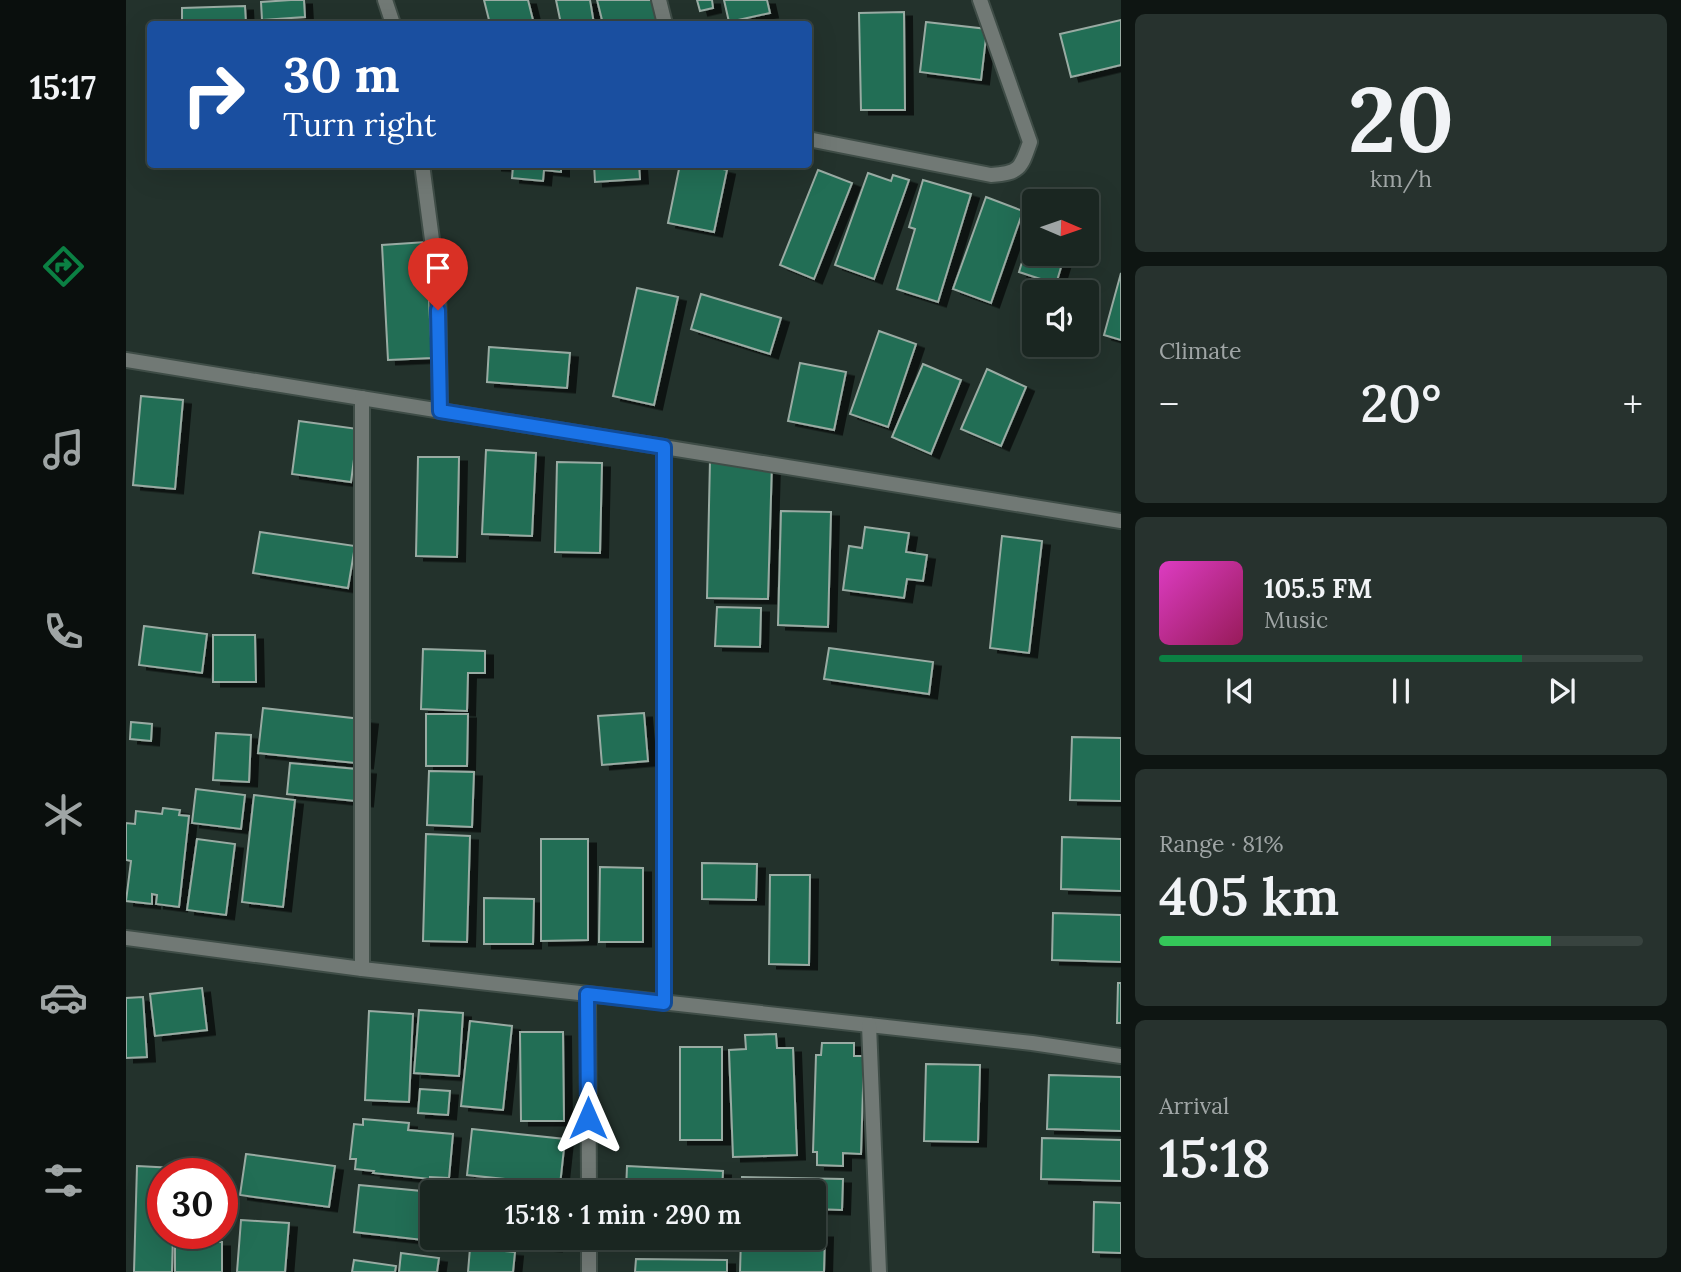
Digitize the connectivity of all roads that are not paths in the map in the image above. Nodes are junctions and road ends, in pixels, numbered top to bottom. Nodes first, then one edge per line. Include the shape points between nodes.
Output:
1 (385, 0) edge
2 (659, 0) edge
3 (980, 0) edge
4 (392, 21) edge
5 (664, 21) edge
6 (812, 140) edge
7 (423, 168) edge
8 (126, 360) edge
9 (362, 398) junction
10 (440, 411) junction
11 (664, 447) junction
12 (1121, 521) edge
13 (126, 938) edge
14 (362, 970) junction
15 (587, 994) junction
16 (664, 1003) junction
17 (869, 1025) junction
18 (1121, 1055) edge
19 (589, 1180) edge
20 (589, 1250) edge
21 (589, 1272) edge
22 (879, 1272) edge

1 - 4 street
2 - 5 street
3 - 6 street via 1030,142 1023,163 1009,174 991,175
7 - 10 street via 438,285
8 - 9 street
9 - 10 street
9 - 14 street
10 - 11 street
11 - 12 street
11 - 16 street
13 - 14 street
14 - 15 street
15 - 16 street
15 - 19 street
16 - 17 street
17 - 18 street
17 - 22 street
20 - 21 street

